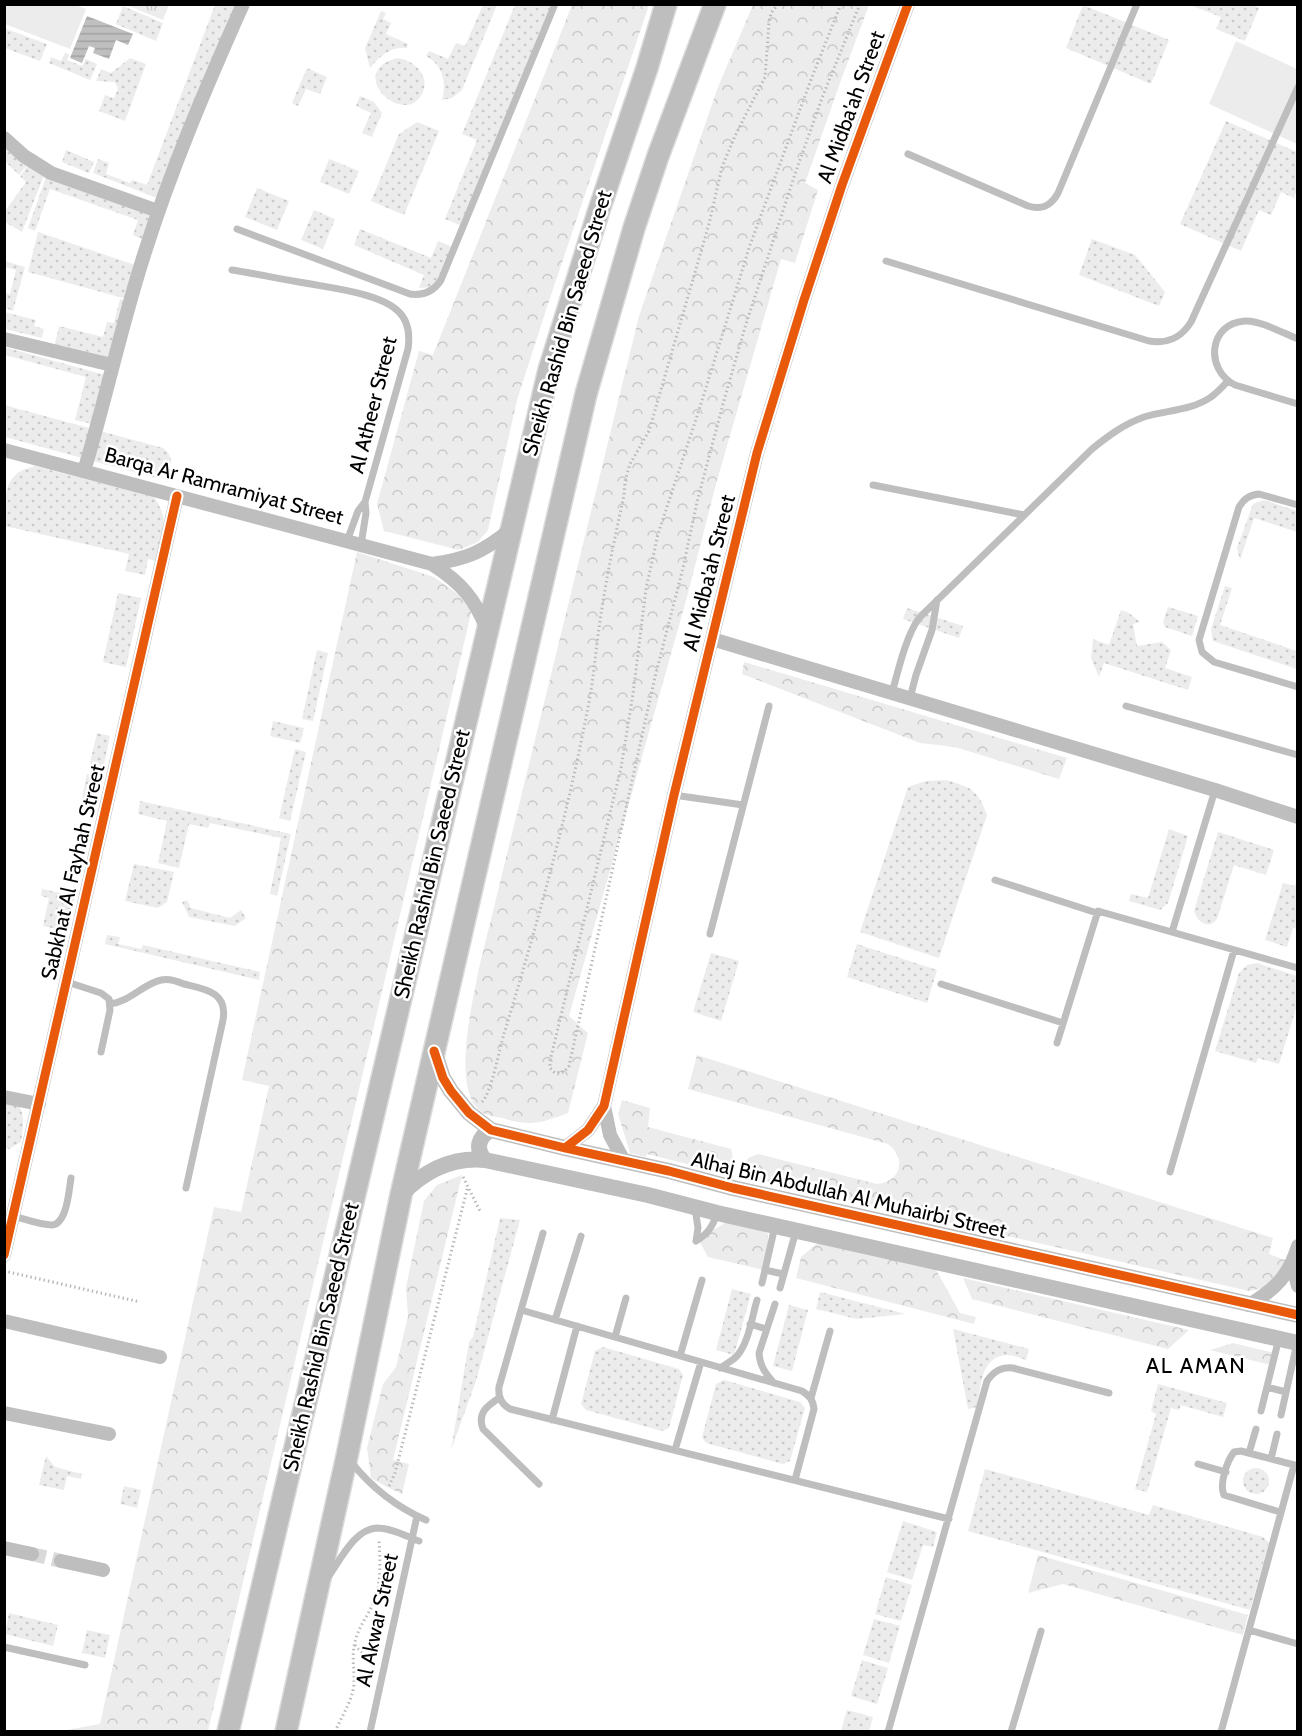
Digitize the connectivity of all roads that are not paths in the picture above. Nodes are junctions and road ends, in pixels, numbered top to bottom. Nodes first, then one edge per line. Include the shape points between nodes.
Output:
1 (243, 4) edge
2 (555, 4) edge
3 (666, 4) edge
4 (715, 4) edge
5 (908, 4) edge
6 (1137, 4) edge
7 (1298, 87) edge
8 (4, 138) edge
9 (908, 154) dead end
10 (158, 211) junction
11 (237, 229) dead end
12 (886, 261) dead end
13 (232, 270) dead end
14 (4, 339) edge
15 (1298, 339) edge
16 (112, 365) junction
17 (1228, 381) junction
18 (1298, 404) edge
19 (4, 450) edge
20 (84, 471) junction
21 (873, 484) dead end
22 (177, 496) junction
23 (365, 502) junction
24 (1298, 505) edge
25 (1024, 515) junction
26 (510, 530) junction
27 (354, 543) junction
28 (432, 564) junction
29 (937, 600) junction
30 (486, 630) junction
31 (712, 639) junction
32 (1298, 687) edge
33 (892, 694) junction
34 (910, 699) junction
35 (769, 705) dead end
36 (1126, 706) dead end
37 (1298, 755) edge
38 (1215, 790) junction
39 (674, 795) junction
40 (743, 805) junction
41 (1298, 817) edge
42 (995, 880) dead end
43 (1097, 913) junction
44 (1172, 932) junction
45 (710, 934) dead end
46 (1234, 950) junction
47 (1298, 968) edge
48 (67, 982) junction
49 (941, 984) dead end
50 (110, 1004) junction
51 (1063, 1023) junction
52 (1057, 1043) dead end
53 (434, 1051) junction
54 (101, 1052) dead end
55 (4, 1096) edge
56 (39, 1104) junction
57 (604, 1106) junction
58 (491, 1130) junction
59 (565, 1148) junction
60 (485, 1160) junction
61 (624, 1161) junction
62 (1170, 1172) dead end
63 (71, 1178) dead end
64 (186, 1188) dead end
65 (401, 1195) junction
66 (695, 1208) junction
67 (717, 1213) junction
68 (14, 1216) junction
69 (775, 1226) junction
70 (796, 1231) junction
71 (543, 1233) dead end
72 (581, 1236) dead end
73 (1298, 1246) edge
74 (4, 1255) edge
75 (1292, 1264) junction
76 (765, 1270) junction
77 (783, 1274) junction
78 (702, 1280) dead end
79 (762, 1283) dead end
80 (1298, 1286) edge
81 (780, 1288) dead end
82 (626, 1298) dead end
83 (757, 1300) dead end
84 (775, 1304) dead end
85 (1250, 1305) junction
86 (521, 1310) junction
87 (1298, 1315) edge
88 (555, 1320) junction
89 (4, 1321) edge
90 (750, 1324) junction
91 (577, 1326) junction
92 (766, 1329) junction
93 (830, 1330) dead end
94 (615, 1337) junction
95 (1279, 1338) junction
96 (1297, 1343) edge
97 (680, 1356) junction
98 (160, 1357) dead end
99 (700, 1362) junction
100 (720, 1368) junction
101 (774, 1383) junction
102 (1267, 1387) junction
103 (1286, 1392) junction
104 (1109, 1393) dead end
105 (499, 1398) junction
106 (811, 1398) junction
107 (1261, 1411) dead end
108 (4, 1413) edge
109 (1281, 1415) dead end
110 (552, 1420) junction
111 (1256, 1429) dead end
112 (109, 1434) dead end
113 (1277, 1434) dead end
114 (675, 1450) junction
115 (1249, 1453) junction
116 (347, 1456) junction
117 (1271, 1459) junction
118 (1198, 1464) dead end
119 (1296, 1465) edge
120 (1226, 1472) junction
121 (795, 1480) junction
122 (539, 1484) dead end
123 (1280, 1512) junction
124 (417, 1516) junction
125 (949, 1519) junction
126 (426, 1520) dead end
127 (415, 1539) junction
128 (4, 1548) edge
129 (32, 1554) tunnel mouth
130 (61, 1561) tunnel mouth
131 (103, 1570) dead end
132 (316, 1594) junction
133 (1249, 1630) junction
134 (1041, 1631) dead end
135 (1298, 1644) edge
136 (4, 1647) edge
137 (85, 1665) dead end
138 (228, 1731) edge
139 (286, 1731) edge
140 (370, 1731) edge
141 (888, 1731) edge
142 (1011, 1731) edge
143 (1221, 1731) edge

1 - 10 street
2 - 11 lane via 434,289 410,294
3 - 26 main road, Sheikh Rashid Bin Saeed Street via 549,370
4 - 53 main road, Sheikh Rashid Bin Saeed Street via 634,228 589,384
5 - 31 street, Al Midba'ah Street via 804,300 757,453
6 - 9 lane via 1058,193 1049,204 1029,206
7 - 12 lane via 1191,322 1174,339 1149,341
8 - 10 street via 51,173
10 - 16 street
13 - 23 lane, Al Atheer Street via 362,294 392,306 404,317 408,349
14 - 16 street
15 - 17 lane via 1253,322 1230,326 1218,338 1214,353 1218,369
16 - 20 street
17 - 18 lane
17 - 25 lane via 1202,402 1143,417 1115,431
19 - 20 street, Barqa Ar Ramramiyat Street
20 - 22 street, Barqa Ar Ramramiyat Street
21 - 25 lane
22 - 27 street, Barqa Ar Ramramiyat Street
22 - 48 street, Sabkhat Al Fayhah Street
23 - 27 lane, Al Atheer Street via 366,513
23 - 27 lane, Al Atheer Street via 358,512
24 - 32 lane via 1259,494 1239,507 1199,640 1202,652 1214,662
25 - 29 lane
26 - 28 street, Barqa Ar Ramramiyat Street via 467,557
26 - 30 main road, Sheikh Rashid Bin Saeed Street
27 - 28 street, Barqa Ar Ramramiyat Street
28 - 30 street, Barqa Ar Ramramiyat Street via 466,592 481,614
29 - 33 lane via 915,623
29 - 34 lane via 932,630
30 - 138 main road, Sheikh Rashid Bin Saeed Street
31 - 33 street
31 - 39 street, Al Midba'ah Street
33 - 34 street
34 - 38 street
35 - 40 lane
36 - 37 lane
38 - 41 street
38 - 44 lane
39 - 40 lane
39 - 57 street, Al Midba'ah Street
40 - 45 lane
42 - 43 lane
43 - 44 lane via 1098,910
43 - 51 lane
44 - 46 lane
46 - 47 lane
46 - 62 lane
48 - 50 lane via 101,993
48 - 56 street, Sabkhat Al Fayhah Street
49 - 51 lane
50 - 54 lane
50 - 64 lane via 168,979 208,990 224,1008
51 - 52 lane
53 - 58 street, Alhaj Bin Abdullah Al Muhairbi Street via 443,1078 459,1102
53 - 65 main road, Sheikh Rashid Bin Saeed Street
55 - 56 street
56 - 68 street, Sabkhat Al Fayhah Street
57 - 59 street, Al Midba'ah Street via 588,1130
57 - 61 street, Al Midba'ah Street via 610,1135
58 - 59 street, Alhaj Bin Abdullah Al Muhairbi Street
58 - 60 street via 479,1143 480,1155
59 - 61 street, Alhaj Bin Abdullah Al Muhairbi Street
60 - 65 street via 470,1159 439,1167
60 - 66 street
61 - 85 street, Alhaj Bin Abdullah Al Muhairbi Street
63 - 68 lane via 60,1222 53,1225
65 - 116 main road, Sheikh Rashid Bin Saeed Street
66 - 67 street
66 - 67 lane via 696,1241 708,1232
67 - 69 street
68 - 74 street, Sabkhat Al Fayhah Street
69 - 70 street
69 - 76 lane
70 - 77 lane
70 - 95 street
71 - 86 lane
72 - 88 lane
73 - 75 street
75 - 80 street
75 - 85 street via 1274,1287
76 - 77 lane
76 - 79 lane
77 - 81 lane
78 - 97 lane
82 - 94 lane
83 - 90 lane
84 - 92 lane
85 - 87 street, Alhaj Bin Abdullah Al Muhairbi Street
86 - 88 lane
86 - 105 lane
88 - 91 lane
89 - 98 street
90 - 92 lane
90 - 100 lane via 741,1351
91 - 94 lane
91 - 110 lane
92 - 101 lane via 760,1360
93 - 106 lane
94 - 97 lane
95 - 96 street
95 - 102 lane
96 - 103 lane
97 - 99 lane
99 - 100 lane
99 - 114 lane
100 - 101 lane
101 - 106 lane via 802,1391
102 - 103 lane
102 - 107 lane
103 - 109 lane
104 - 125 lane via 1013,1368 992,1375
105 - 110 lane via 505,1407
105 - 122 lane via 482,1412 483,1429
106 - 121 lane via 814,1409
108 - 112 street
110 - 114 lane
111 - 115 lane
113 - 117 lane
114 - 121 lane
115 - 117 lane
115 - 120 lane via 1234,1452
116 - 124 lane via 384,1496
116 - 132 main road, Sheikh Rashid Bin Saeed Street
117 - 119 lane
118 - 120 lane
119 - 123 lane
120 - 123 lane via 1222,1491 1227,1497
121 - 125 lane
123 - 133 lane
124 - 126 lane
124 - 127 lane, Al Akwar Street
125 - 141 lane
127 - 132 lane via 392,1530 370,1529 352,1543
127 - 140 lane, Al Akwar Street
128 - 129 street
130 - 131 street
132 - 139 main road, Sheikh Rashid Bin Saeed Street
133 - 135 lane
133 - 143 lane
134 - 142 lane
136 - 137 lane

